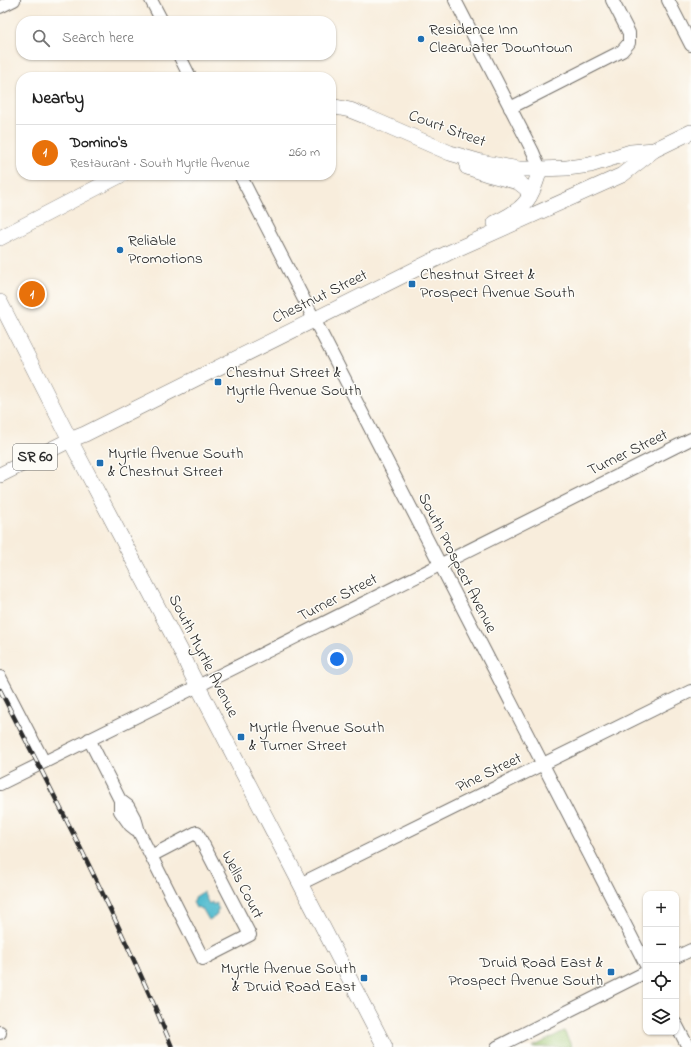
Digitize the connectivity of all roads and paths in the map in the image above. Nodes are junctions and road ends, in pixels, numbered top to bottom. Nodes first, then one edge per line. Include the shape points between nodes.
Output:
1 (14, 0) edge
2 (151, 0) edge
3 (455, 0) edge
4 (612, 0) edge
5 (668, 0) edge
6 (0, 7) edge
7 (159, 16) edge
8 (687, 27) edge
9 (691, 45) edge
10 (182, 60) edge
11 (188, 72) edge
12 (336, 107) edge
13 (510, 108) junction
14 (691, 132) edge
15 (654, 150) junction
16 (450, 153) junction
17 (540, 170) junction
18 (111, 180) edge
19 (243, 180) edge
20 (529, 197) junction
21 (0, 238) edge
22 (448, 253) junction
23 (0, 302) edge
24 (314, 320) junction
25 (70, 440) junction
26 (691, 440) edge
27 (0, 475) edge
28 (440, 564) junction
29 (0, 678) edge
30 (198, 686) junction
31 (691, 691) edge
32 (89, 739) junction
33 (44, 762) junction
34 (543, 765) junction
35 (0, 784) edge
36 (151, 856) junction
37 (300, 884) junction
38 (691, 950) edge
39 (679, 956) edge
40 (645, 963) edge
41 (643, 974) edge
42 (679, 1030) edge
43 (385, 1047) edge
44 (497, 1047) edge
45 (688, 1047) edge

1 - 6 street
2 - 7 street
3 - 13 street
4 - 13 street via 628,33 629,43 622,51
5 - 8 street
8 - 9 street
10 - 11 street
12 - 16 main road, Court Street via 365,116
13 - 17 street
14 - 15 main road, Court Street
15 - 17 main road, Court Street via 631,152 590,165
15 - 22 main road, Chestnut Street via 622,175
16 - 17 main road, Court Street via 501,166
16 - 20 main road via 467,167 518,182 527,189
17 - 20 main road
18 - 21 main road
19 - 24 street, South Prospect Avenue
20 - 22 main road via 520,208
22 - 24 main road, Chestnut Street
23 - 25 main road, South Myrtle Avenue
24 - 25 main road, Chestnut Street
24 - 28 street, South Prospect Avenue
25 - 27 main road, Chestnut Street / SR 60
25 - 30 main road, South Myrtle Avenue
26 - 28 street, Turner Street
28 - 30 street, Turner Street
28 - 34 street, South Prospect Avenue
29 - 33 street
30 - 32 street, Turner Street
30 - 37 main road, South Myrtle Avenue
31 - 34 street, Pine Street
32 - 33 street, Turner Street
32 - 36 street, Wells Court via 120,800 128,806 136,821
33 - 35 street, Turner Street
34 - 37 street, Pine Street
34 - 40 street, South Prospect Avenue
36 - 36 street, Wells Court via 203,959 250,935 198,832
37 - 43 main road, South Myrtle Avenue
38 - 39 street
41 - 44 street
42 - 45 street

